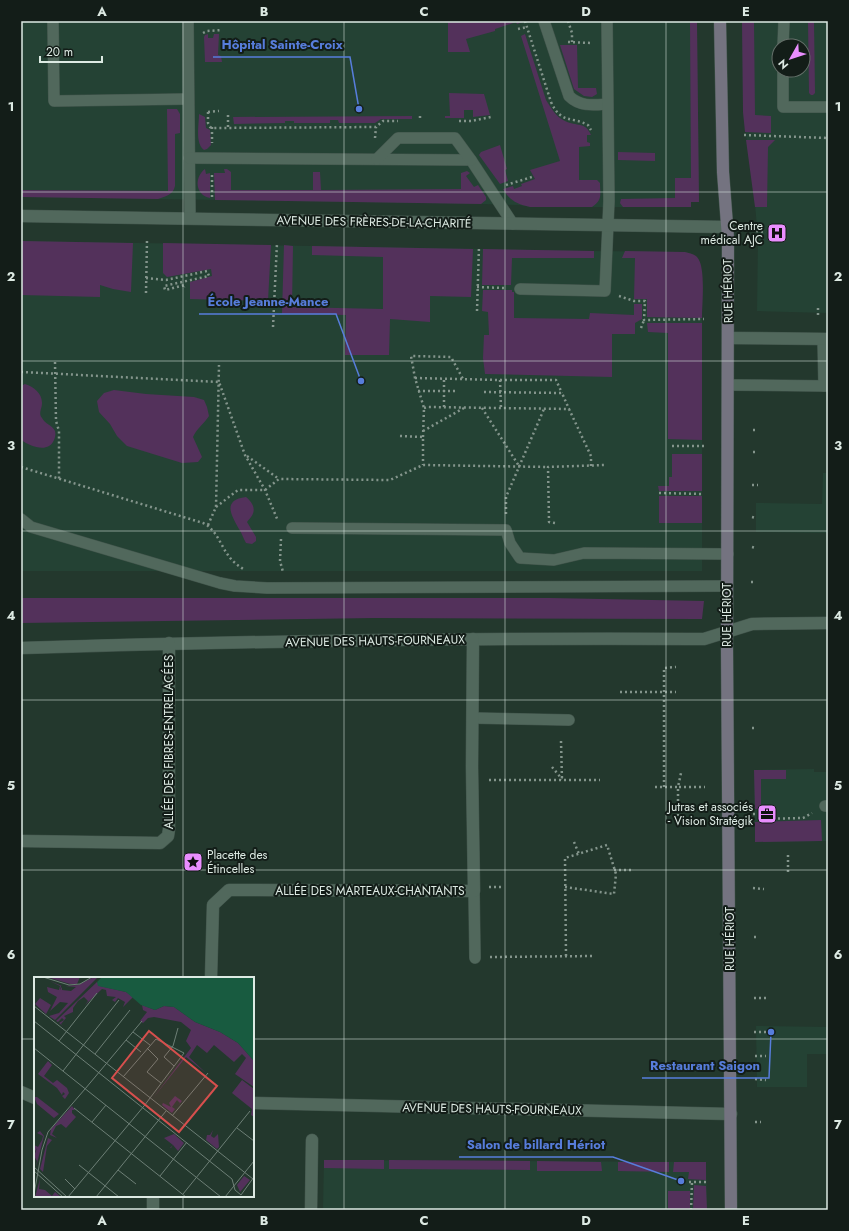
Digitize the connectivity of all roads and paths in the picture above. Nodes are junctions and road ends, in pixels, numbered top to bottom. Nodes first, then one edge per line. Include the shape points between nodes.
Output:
1 (53, 21) edge
2 (188, 21) edge
3 (544, 21) edge
4 (568, 21) edge
5 (607, 21) edge
6 (720, 21) edge
7 (784, 21) edge
8 (527, 27) dead end
9 (518, 29) dead end
10 (784, 38) edge
11 (572, 42) dead end
12 (783, 78) edge
13 (188, 99) junction
14 (608, 104) junction
15 (828, 107) edge
16 (208, 112) dead end
17 (228, 114) dead end
18 (420, 116) dead end
19 (491, 117) dead end
20 (405, 121) dead end
21 (413, 121) dead end
22 (455, 121) dead end
23 (228, 127) junction
24 (744, 135) dead end
25 (828, 138) edge
26 (189, 158) junction
27 (377, 159) junction
28 (471, 160) junction
29 (212, 171) dead end
30 (532, 177) dead end
31 (501, 187) dead end
32 (212, 197) dead end
33 (21, 216) edge
34 (190, 218) junction
35 (513, 224) junction
36 (608, 225) junction
37 (727, 227) junction
38 (756, 231) dead end
39 (766, 232) dead end
40 (147, 240) dead end
41 (277, 242) dead end
42 (479, 246) dead end
43 (146, 278) junction
44 (184, 287) dead end
45 (477, 287) junction
46 (502, 288) dead end
47 (520, 289) dead end
48 (146, 293) dead end
49 (634, 301) dead end
50 (818, 308) dead end
51 (477, 311) dead end
52 (818, 315) dead end
53 (704, 319) dead end
54 (644, 320) junction
55 (273, 326) dead end
56 (641, 328) dead end
57 (729, 338) junction
58 (825, 339) edge
59 (55, 362) dead end
60 (220, 365) dead end
61 (21, 372) edge
62 (55, 375) junction
63 (415, 378) junction
64 (444, 379) junction
65 (463, 379) junction
66 (500, 380) junction
67 (219, 382) junction
68 (728, 385) junction
69 (826, 386) edge
70 (444, 390) junction
71 (418, 391) junction
72 (457, 391) dead end
73 (484, 392) dead end
74 (501, 392) junction
75 (562, 394) junction
76 (444, 407) junction
77 (424, 408) junction
78 (465, 408) junction
79 (482, 408) junction
80 (501, 408) junction
81 (544, 409) junction
82 (569, 409) junction
83 (423, 432) junction
84 (400, 436) dead end
85 (423, 437) junction
86 (672, 446) dead end
87 (704, 446) dead end
88 (753, 452) dead end
89 (756, 452) dead end
90 (245, 455) junction
91 (423, 465) junction
92 (605, 465) dead end
93 (519, 466) junction
94 (591, 466) junction
95 (21, 467) edge
96 (548, 467) junction
97 (59, 479) junction
98 (279, 479) junction
99 (752, 485) dead end
100 (758, 485) dead end
101 (265, 490) junction
102 (659, 493) dead end
103 (704, 494) dead end
104 (506, 497) dead end
105 (216, 507) junction
106 (752, 517) dead end
107 (756, 518) dead end
108 (21, 519) edge
109 (555, 522) dead end
110 (208, 525) junction
111 (286, 528) junction
112 (752, 548) dead end
113 (756, 548) dead end
114 (728, 554) junction
115 (283, 567) dead end
116 (249, 572) dead end
117 (751, 582) dead end
118 (756, 582) dead end
119 (727, 586) junction
120 (828, 623) edge
121 (727, 631) junction
122 (473, 640) junction
123 (169, 643) junction
124 (21, 648) edge
125 (676, 667) dead end
126 (664, 691) junction
127 (620, 692) dead end
128 (676, 692) dead end
129 (473, 718) junction
130 (569, 720) dead end
131 (562, 741) dead end
132 (552, 767) dead end
133 (681, 773) dead end
134 (488, 780) dead end
135 (562, 780) junction
136 (600, 780) dead end
137 (655, 787) dead end
138 (664, 787) junction
139 (678, 787) junction
140 (705, 787) dead end
141 (752, 814) dead end
142 (803, 818) dead end
143 (678, 821) dead end
144 (21, 841) edge
145 (574, 842) dead end
146 (788, 852) dead end
147 (579, 854) junction
148 (614, 870) junction
149 (632, 870) dead end
150 (788, 872) dead end
151 (488, 887) dead end
152 (503, 887) dead end
153 (565, 887) junction
154 (753, 888) dead end
155 (764, 889) dead end
156 (474, 891) junction
157 (754, 937) dead end
158 (758, 937) dead end
159 (566, 956) junction
160 (594, 956) dead end
161 (490, 957) dead end
162 (475, 958) dead end
163 (211, 977) edge
164 (754, 998) dead end
165 (767, 998) dead end
166 (754, 1032) dead end
167 (766, 1032) dead end
168 (755, 1056) dead end
169 (766, 1056) dead end
170 (755, 1080) dead end
171 (766, 1080) dead end
172 (21, 1092) edge
173 (34, 1098) edge
174 (254, 1103) edge
175 (731, 1114) junction
176 (755, 1122) dead end
177 (761, 1122) dead end
178 (312, 1140) dead end
179 (709, 1182) dead end
180 (153, 1197) edge
181 (153, 1210) edge
182 (311, 1210) edge
183 (691, 1210) edge
184 (731, 1210) edge

1 - 13 lane via 54,101
2 - 13 lane
3 - 14 lane via 569,96 582,104
4 - 11 path
5 - 14 lane
6 - 37 street, RUE HÉRIOT via 723,172
7 - 10 lane
8 - 9 path
12 - 15 lane via 783,107
13 - 26 lane
14 - 36 lane
16 - 23 path via 210,127
17 - 23 path
18 - 21 path via 422,121
19 - 22 path
20 - 23 path via 382,121 376,127
24 - 25 path via 822,140
26 - 27 lane
26 - 34 lane
27 - 28 lane
27 - 28 lane via 398,138 456,138
28 - 35 lane
29 - 32 path
30 - 31 path
33 - 34 street, AVENUE DES FRÈRES-DE-LA-CHARITÉ
34 - 35 street, AVENUE DES FRÈRES-DE-LA-CHARITÉ
35 - 36 street, AVENUE DES FRÈRES-DE-LA-CHARITÉ
36 - 37 street, AVENUE DES FRÈRES-DE-LA-CHARITÉ
36 - 47 lane via 605,291
37 - 57 street, RUE HÉRIOT
38 - 39 path
40 - 43 path
41 - 55 path
42 - 45 path
43 - 44 path via 166,280 207,271 209,276 164,286 164,290
43 - 48 path
45 - 46 path
45 - 51 path
49 - 54 path via 645,301
50 - 52 path
53 - 54 path
54 - 56 path
57 - 58 street
57 - 68 street, RUE HÉRIOT
58 - 69 lane
59 - 62 path
60 - 67 path
61 - 62 path
62 - 67 path
62 - 97 path
63 - 64 path
63 - 65 path via 411,356 451,357
63 - 71 path
64 - 65 path
64 - 70 path
65 - 66 path
66 - 74 path
66 - 75 path via 556,380
67 - 90 path
67 - 105 path
68 - 69 lane
68 - 114 street, RUE HÉRIOT
70 - 71 path
70 - 72 path
70 - 76 path
71 - 77 path
73 - 74 path
74 - 75 path
74 - 80 path
75 - 82 path
76 - 77 path
76 - 78 path
77 - 83 path
78 - 79 path
78 - 83 path
79 - 80 path
79 - 93 path
80 - 81 path
81 - 82 path
81 - 93 path
82 - 94 path via 591,456
83 - 85 path
84 - 85 path
85 - 91 path
86 - 87 path
88 - 89 path
90 - 98 path
90 - 101 path
91 - 93 path
91 - 98 path via 390,480
92 - 94 path
93 - 96 path
93 - 104 path
94 - 96 path
95 - 97 path
96 - 109 path via 550,522
97 - 110 path
98 - 101 path
99 - 100 path
101 - 105 path via 238,490
101 - 111 path
102 - 103 path
105 - 110 path
106 - 107 path
108 - 119 lane via 31,527 234,586
110 - 116 path via 229,556
111 - 114 lane via 506,530 510,543 520,558 554,560 584,553
111 - 115 path via 280,560
112 - 113 path
114 - 119 street, RUE HÉRIOT
117 - 118 path
119 - 121 street, RUE HÉRIOT
120 - 121 street, AVENUE DES HAUTS-FOURNEAUX via 752,624
121 - 122 street, AVENUE DES HAUTS-FOURNEAUX via 704,639
121 - 175 street, RUE HÉRIOT
122 - 123 street, AVENUE DES HAUTS-FOURNEAUX
122 - 129 street, ALLÉE DES MARTEAUX-CHANTANTS
123 - 124 street, AVENUE DES HAUTS-FOURNEAUX
123 - 144 street, ALLÉE DES FIBRES-ENTRELACÉES via 168,836 160,843
125 - 126 path via 664,668
126 - 127 path
126 - 128 path
126 - 138 path
129 - 130 lane
129 - 156 street, ALLÉE DES MARTEAUX-CHANTANTS
131 - 135 path
132 - 135 path
133 - 139 path
134 - 135 path
135 - 136 path
137 - 138 path
138 - 139 path
139 - 140 path
139 - 143 path
141 - 142 path via 761,814 761,819
145 - 147 path
146 - 150 path
147 - 148 path via 607,845
147 - 153 path via 565,858
148 - 149 path
148 - 153 path via 614,894
151 - 152 path
153 - 159 path
154 - 155 path
156 - 162 lane
156 - 163 street, ALLÉE DES MARTEAUX-CHANTANTS via 229,890 213,905
157 - 158 path
159 - 160 path
159 - 161 path
164 - 165 path
166 - 167 path
168 - 169 path
170 - 171 path
172 - 173 street
174 - 175 street, AVENUE DES HAUTS-FOURNEAUX
175 - 184 street, RUE HÉRIOT
176 - 177 path
178 - 182 street
179 - 183 path via 690,1182
180 - 181 street

